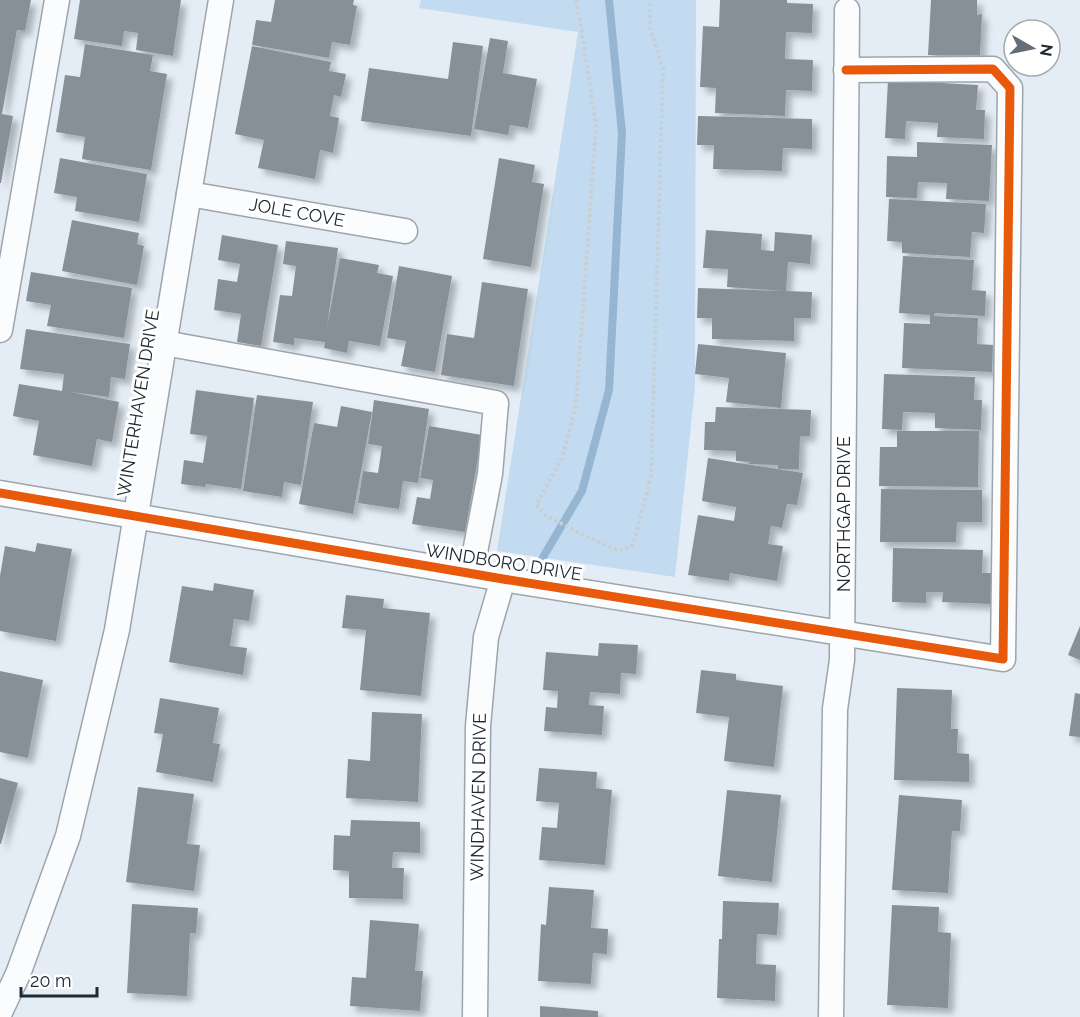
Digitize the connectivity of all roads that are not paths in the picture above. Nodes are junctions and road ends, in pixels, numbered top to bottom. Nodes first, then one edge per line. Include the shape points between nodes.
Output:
1 (57, 0) edge
2 (221, 0) edge
3 (847, 10) dead end
4 (846, 70) junction
5 (189, 194) junction
6 (405, 231) dead end
7 (0, 330) edge
8 (164, 344) junction
9 (0, 493) edge
10 (137, 516) junction
11 (471, 573) junction
12 (503, 579) junction
13 (842, 633) junction
14 (0, 1012) edge
15 (475, 1017) edge
16 (831, 1017) edge

1 - 7 street
2 - 5 street, WINTERHAVEN DRIVE
3 - 4 street, NORTHGAP DRIVE
4 - 13 street, NORTHGAP DRIVE
4 - 13 street, WINDBORO DRIVE via 993,69 1010,88 1003,659
5 - 6 street, JOLE COVE
5 - 8 street, WINTERHAVEN DRIVE
8 - 10 street, WINTERHAVEN DRIVE
8 - 11 street via 496,403 490,474
9 - 10 street, WINDBORO DRIVE
10 - 11 street, WINDBORO DRIVE
10 - 14 street, WINTERHAVEN DRIVE via 117,630 69,836
11 - 12 street, WINDBORO DRIVE
12 - 13 street, WINDBORO DRIVE
12 - 15 street, WINDHAVEN DRIVE via 486,638 478,726
13 - 16 street, NORTHGAP DRIVE via 835,709

